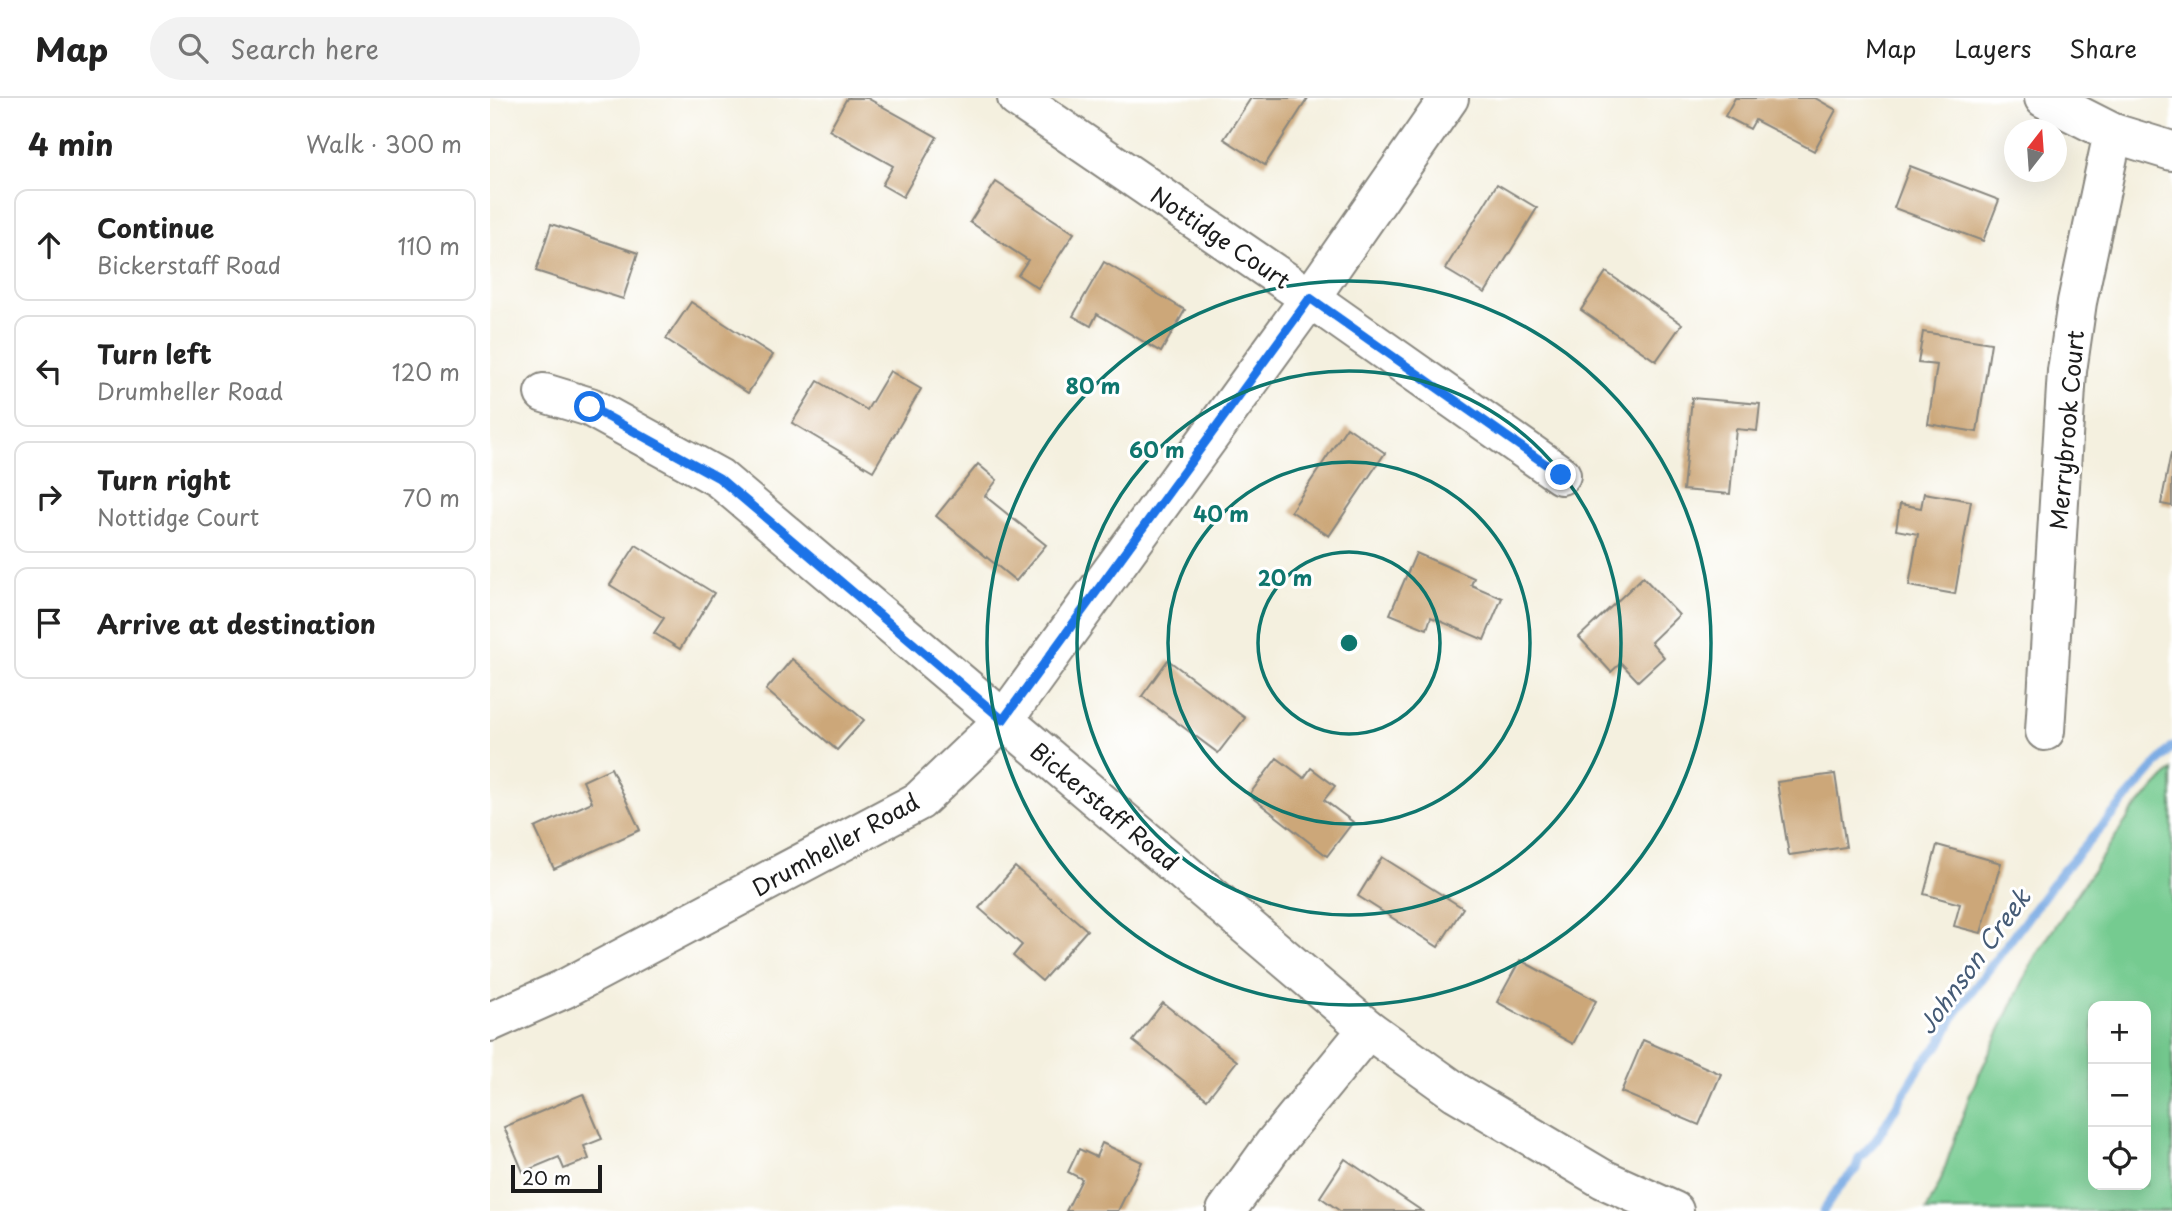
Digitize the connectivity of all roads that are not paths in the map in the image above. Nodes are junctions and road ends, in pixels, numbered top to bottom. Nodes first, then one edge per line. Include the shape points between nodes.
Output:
1 (1017, 98) edge
2 (1449, 98) edge
3 (2044, 98) edge
4 (2113, 133) junction
5 (2172, 151) edge
6 (1310, 298) junction
7 (544, 393) dead end
8 (1561, 475) dead end
9 (1003, 720) junction
10 (2045, 731) dead end
11 (490, 1021) edge
12 (1368, 1029) junction
13 (1226, 1211) edge
14 (1674, 1211) edge

1 - 6 street, Nottidge Court
2 - 6 street, Drumheller Road
3 - 4 street
4 - 5 street
4 - 10 street, Merrybrook Court via 2067,371
6 - 8 street, Nottidge Court
6 - 9 street, Drumheller Road
7 - 9 street, Bickerstaff Road via 590,407 719,478
9 - 11 street, Drumheller Road via 919,801 564,989
9 - 12 street, Bickerstaff Road
12 - 13 street
12 - 14 street, Bickerstaff Road via 1456,1092 1580,1166

